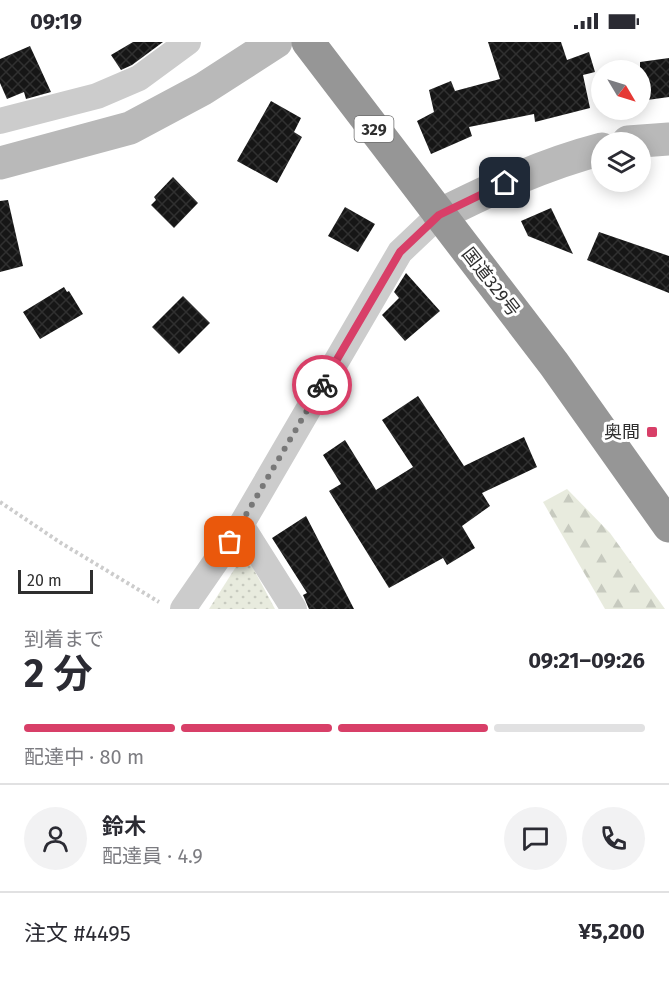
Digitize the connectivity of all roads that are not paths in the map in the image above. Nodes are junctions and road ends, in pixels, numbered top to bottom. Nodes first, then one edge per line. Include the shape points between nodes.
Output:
1 (188, 42) edge
2 (276, 42) edge
3 (308, 42) edge
4 (139, 78) junction
5 (158, 113) junction
6 (0, 121) edge
7 (669, 139) edge
8 (651, 140) edge
9 (591, 152) edge
10 (0, 163) edge
11 (439, 215) junction
12 (241, 525) junction
13 (669, 526) edge
14 (172, 606) edge
15 (294, 609) edge

1 - 4 street
2 - 5 street
3 - 11 highway, 国道329号 / 329
4 - 5 street
4 - 6 street via 97,96
5 - 10 street via 130,128
7 - 8 street
9 - 11 street via 505,183
11 - 12 street via 400,252
11 - 13 highway, 国道329号 / 329 via 554,364
12 - 14 street
12 - 15 street

